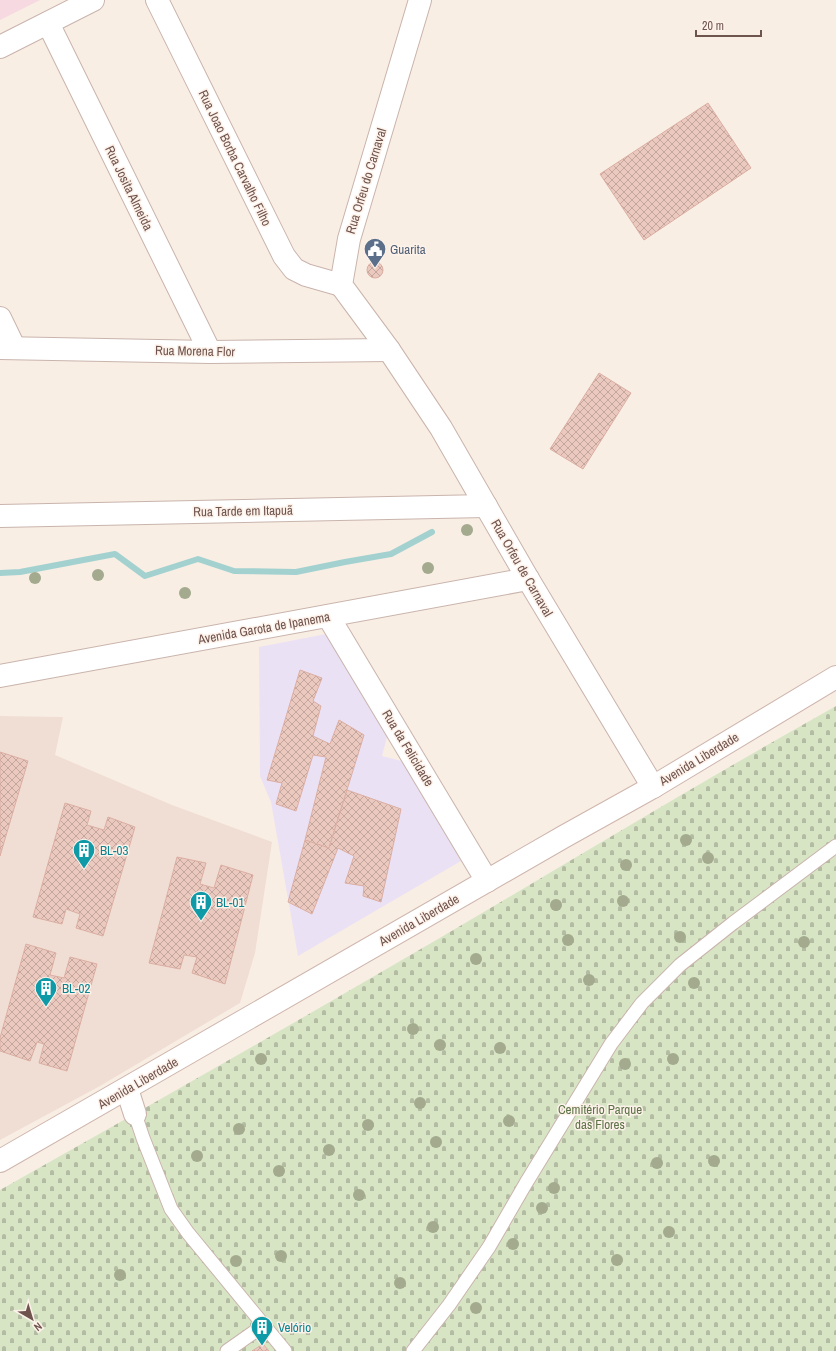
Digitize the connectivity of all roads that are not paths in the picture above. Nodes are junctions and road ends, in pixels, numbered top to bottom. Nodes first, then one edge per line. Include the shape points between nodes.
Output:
1 (93, 0) edge
2 (157, 0) edge
3 (420, 0) edge
4 (48, 23) junction
5 (0, 47) edge
6 (340, 284) junction
7 (0, 318) edge
8 (7, 348) edge
9 (389, 350) junction
10 (210, 352) junction
11 (486, 506) junction
12 (0, 516) edge
13 (528, 579) junction
14 (328, 616) junction
15 (0, 676) edge
16 (836, 678) edge
17 (653, 787) junction
18 (836, 846) edge
19 (487, 881) junction
20 (127, 1089) junction
21 (135, 1114) joint
22 (0, 1162) edge
23 (264, 1325) junction
24 (227, 1351) edge
25 (285, 1351) edge
26 (413, 1351) edge

1 - 4 street
2 - 6 street, Rua Joao Borba Carvalho Filho via 284,256 294,269 306,275
3 - 6 street, Rua Orfeu do Carnaval via 349,239
4 - 5 street
4 - 10 street, Rua Josita Almeida
6 - 9 street
7 - 8 street
8 - 10 street, Rua Morena Flor
9 - 10 street, Rua Morena Flor
9 - 11 street, Rua Orfeu de Carnaval via 441,428
11 - 12 street, Rua Tarde em Itapuã
11 - 13 street, Rua Orfeu de Carnaval
13 - 14 street, Avenida Garota de Ipanema
13 - 17 street, Rua Orfeu de Carnaval
14 - 15 street, Avenida Garota de Ipanema
14 - 19 street, Rua da Felicidade
16 - 17 street, Avenida Liberdade
17 - 19 street, Avenida Liberdade
18 - 26 lane via 680,965 642,1003 611,1044 489,1247
19 - 20 street, Avenida Liberdade
20 - 21 street
20 - 22 street, Avenida Liberdade
21 - 23 lane via 171,1208 188,1233
23 - 24 lane
23 - 25 lane

